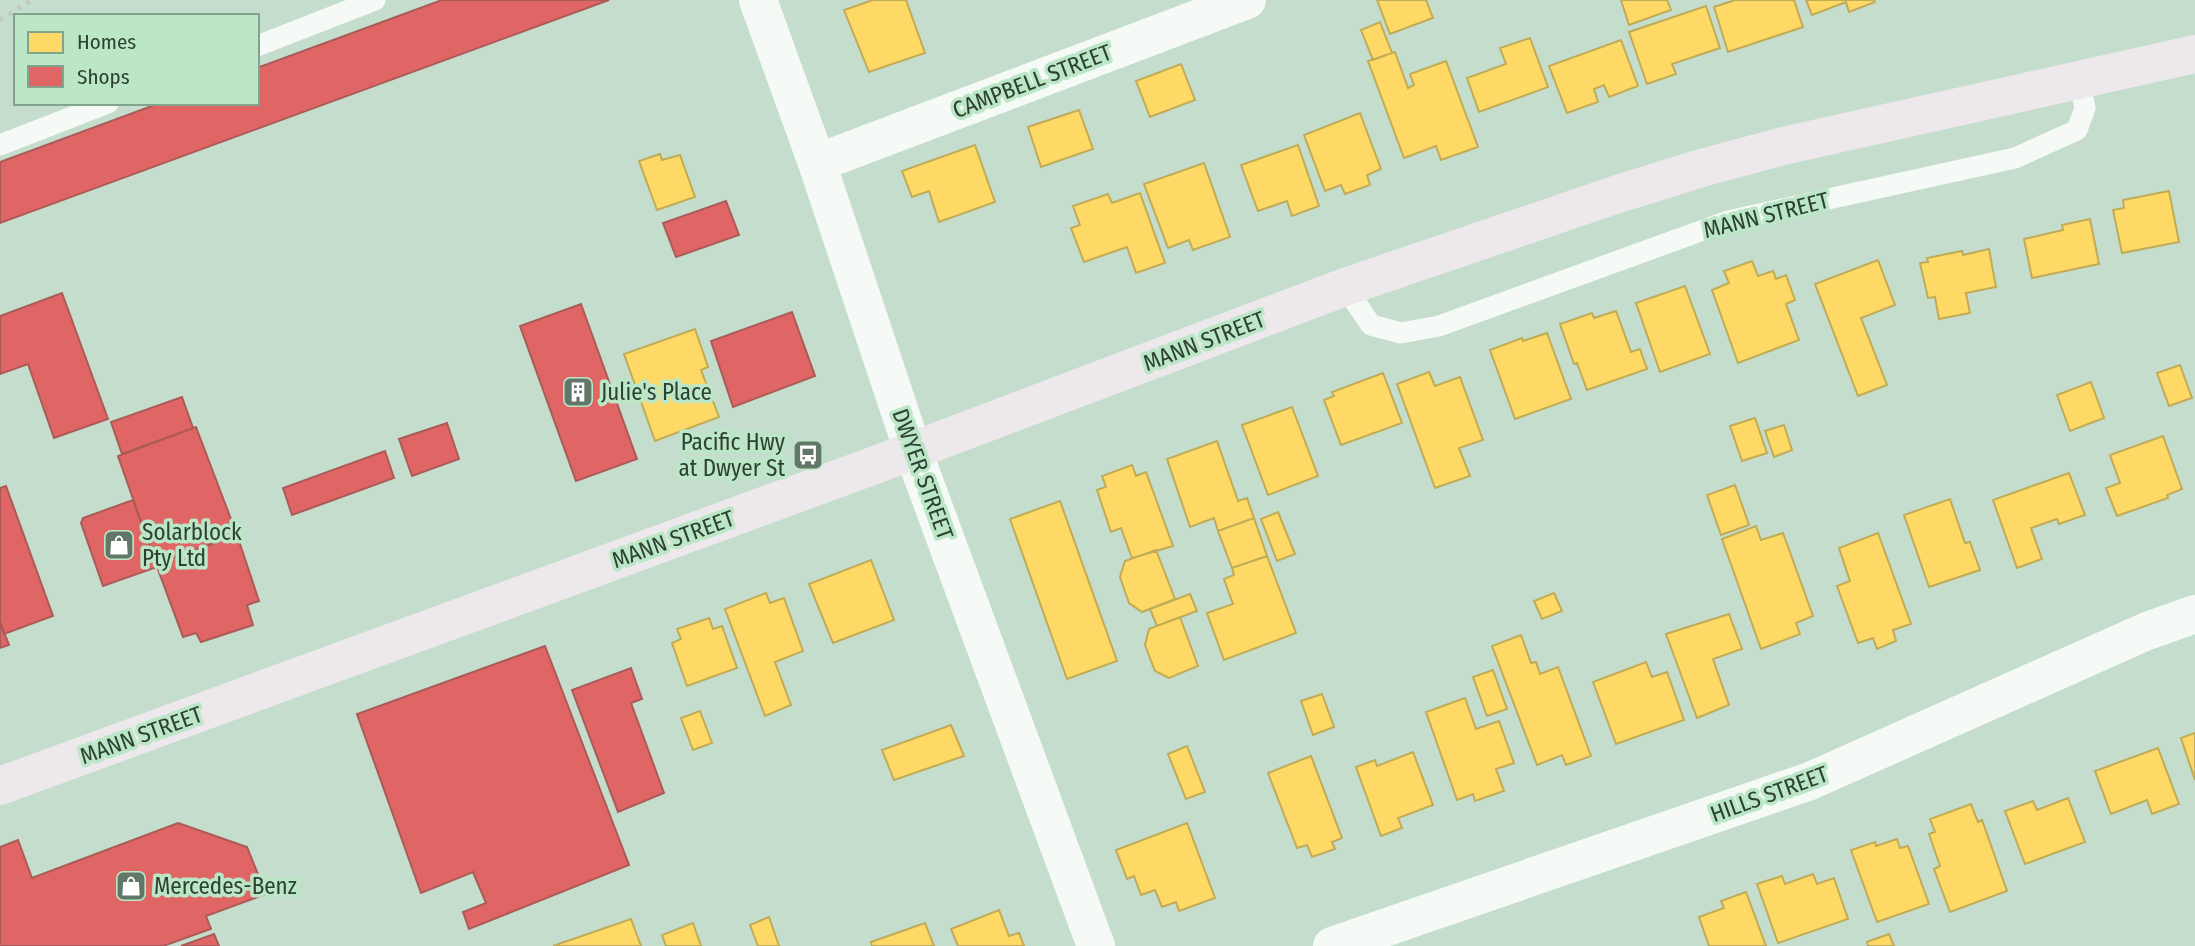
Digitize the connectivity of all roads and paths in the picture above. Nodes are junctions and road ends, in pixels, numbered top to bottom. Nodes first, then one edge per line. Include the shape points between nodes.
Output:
1 (375, 0) edge
2 (758, 0) edge
3 (1247, 0) edge
4 (259, 45) edge
5 (2195, 54) edge
6 (2079, 79) junction
7 (103, 105) edge
8 (0, 145) edge
9 (817, 163) junction
10 (1345, 287) junction
11 (913, 451) junction
12 (2195, 614) edge
13 (0, 786) edge
14 (1096, 946) edge
15 (1332, 946) edge

1 - 4 lane
2 - 9 street, DWYER STREET
3 - 9 street, CAMPBELL STREET
5 - 6 main road, MANN STREET
6 - 10 main road, MANN STREET via 1698,169
6 - 10 lane, MANN STREET via 2085,108 2077,130 2025,154 1728,221 1439,326 1401,333 1371,324
7 - 8 lane
9 - 11 street, DWYER STREET
10 - 11 main road, MANN STREET
11 - 13 main road, MANN STREET
11 - 14 street, DWYER STREET
12 - 15 street, HILLS STREET via 1810,780

